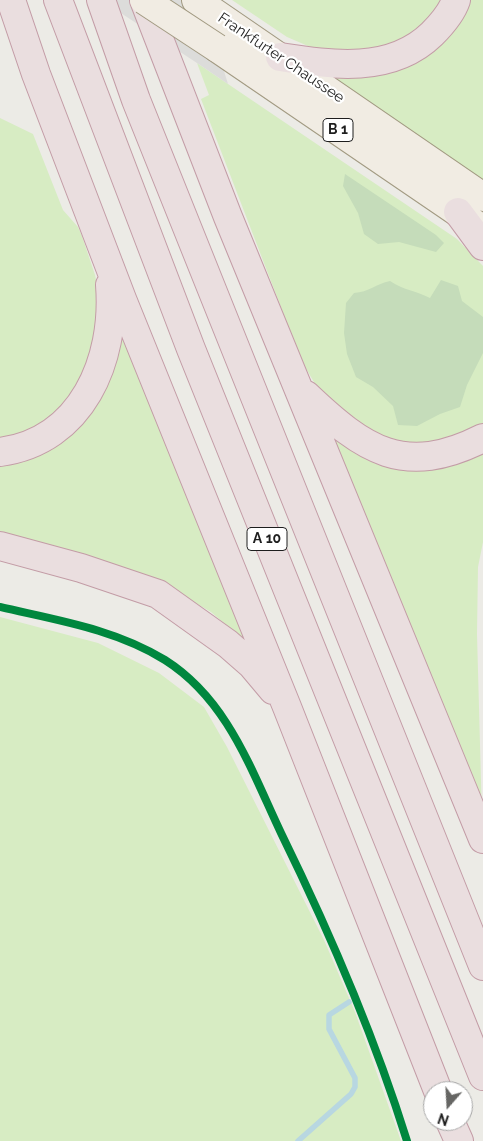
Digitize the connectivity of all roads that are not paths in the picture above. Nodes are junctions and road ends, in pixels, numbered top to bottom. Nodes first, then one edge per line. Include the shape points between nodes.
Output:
1 (11, 0) edge
2 (58, 0) edge
3 (101, 0) edge
4 (144, 0) edge
5 (456, 0) edge
6 (200, 2) edge
7 (280, 58) junction
8 (483, 197) edge
9 (458, 212) junction
10 (483, 229) edge
11 (483, 246) edge
12 (108, 262) junction
13 (298, 387) junction
14 (483, 438) edge
15 (0, 452) edge
16 (0, 546) edge
17 (287, 707) junction
18 (483, 839) edge
19 (483, 966) edge
20 (483, 1076) edge
21 (434, 1081) edge

1 - 12 highway
2 - 20 highway, A 10 via 191,348
3 - 19 highway, A 10 via 140,109
4 - 9 main road, Frankfurter Chaussee / B 1, bridge
4 - 13 highway via 224,208
5 - 7 highway via 440,26 423,43 399,57 375,63 342,64
6 - 7 main road, Frankfurter Chaussee / B 1
7 - 8 main road, Frankfurter Chaussee / B 1
9 - 10 main road, Frankfurter Chaussee / B 1
9 - 11 highway
12 - 15 highway via 111,323 104,359 86,398 62,424 37,441
12 - 17 highway
13 - 14 highway via 337,424 363,443 390,455 420,458 461,449
13 - 18 highway
16 - 17 highway via 158,594 198,620 246,660
17 - 21 highway

